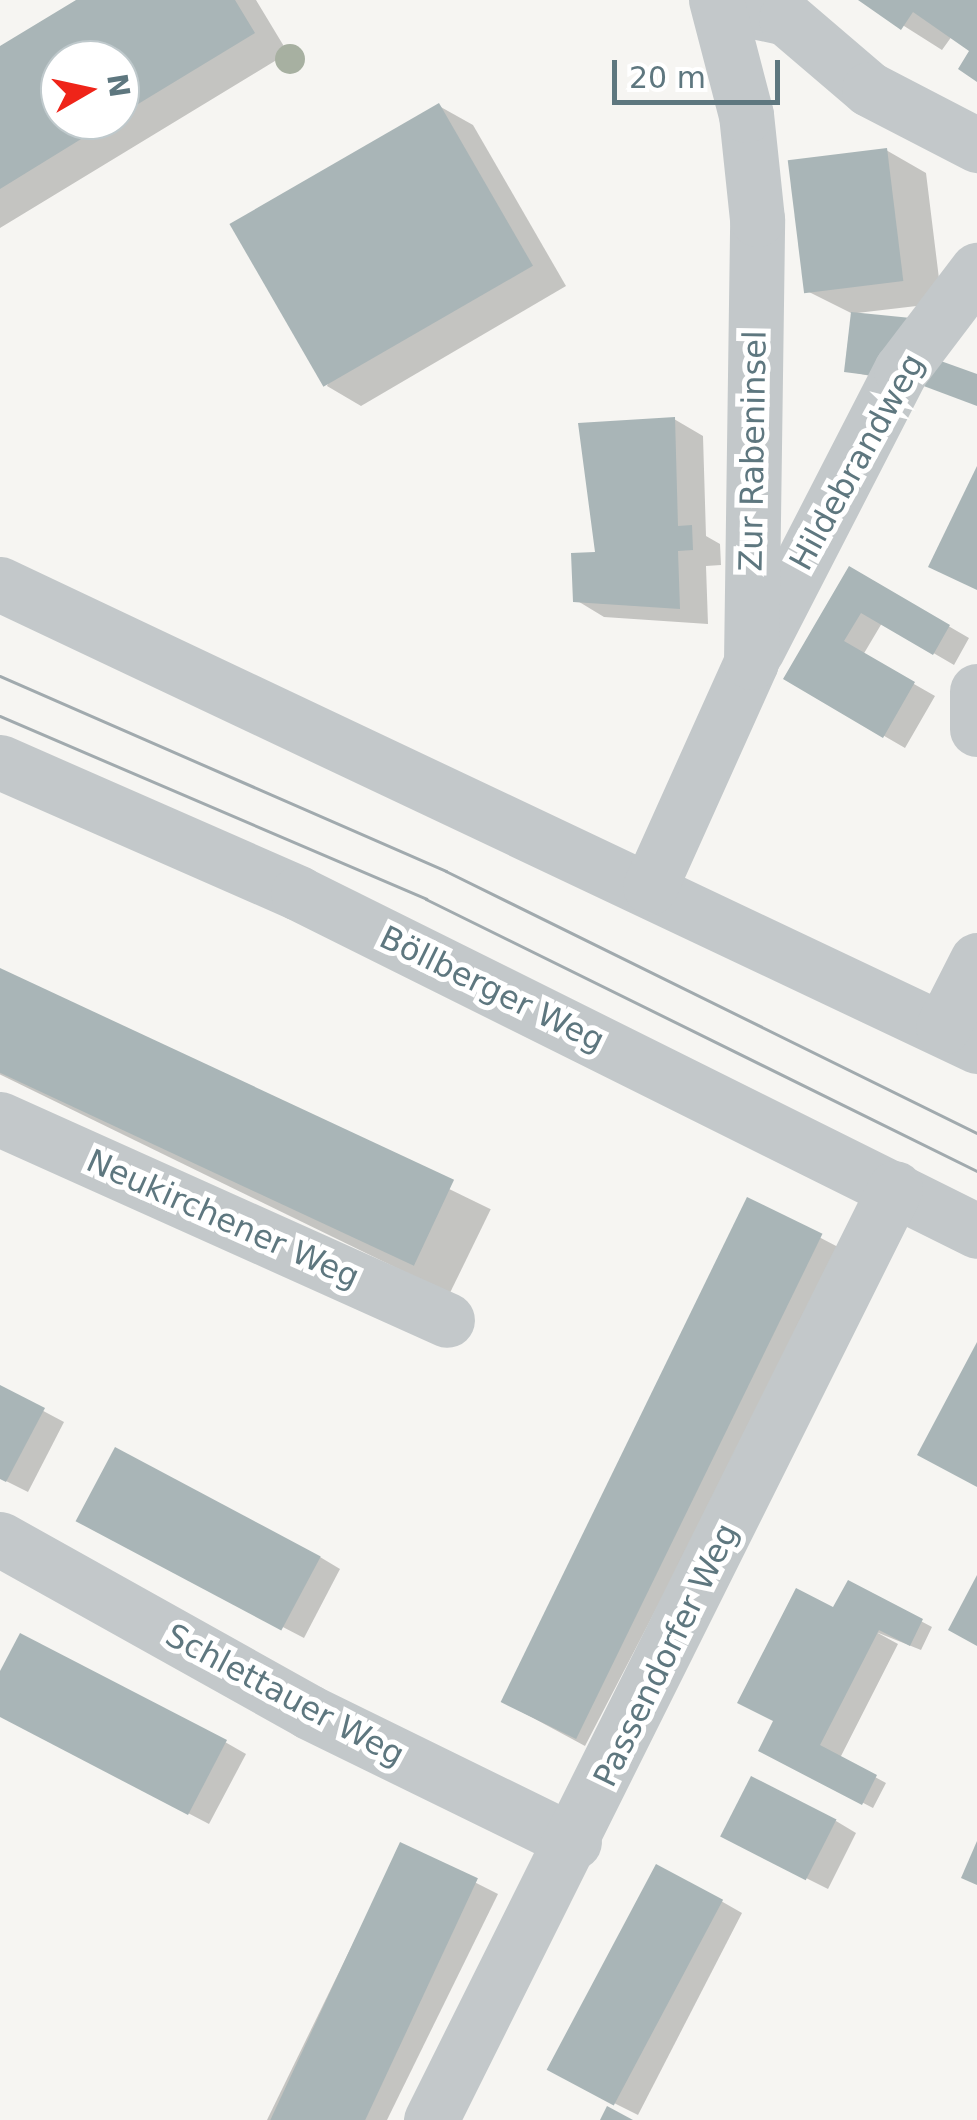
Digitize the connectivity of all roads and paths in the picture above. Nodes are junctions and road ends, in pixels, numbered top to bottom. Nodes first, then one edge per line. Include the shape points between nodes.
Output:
1 (720, 3) edge
2 (977, 145) edge
3 (977, 270) edge
4 (0, 584) edge
5 (751, 662) junction
6 (977, 691) edge
7 (977, 729) edge
8 (0, 762) edge
9 (650, 887) junction
10 (977, 960) edge
11 (960, 1036) edge
12 (0, 1118) edge
13 (895, 1188) junction
14 (977, 1232) edge
15 (447, 1320) dead end
16 (0, 1539) edge
17 (574, 1842) junction
18 (431, 2120) edge

1 - 2 street via 786,18 869,89
1 - 5 street, Zur Rabeninsel via 756,219
3 - 5 street, Hildebrandweg via 901,370
4 - 9 street
5 - 9 street, Zur Rabeninsel
6 - 7 street
8 - 13 street, Böllberger Weg via 298,893
9 - 11 street
10 - 11 street
12 - 15 street, Neukirchener Weg
13 - 14 street, Böllberger Weg
13 - 17 street, Passendorfer Weg
16 - 17 street, Schlettauer Weg via 310,1712
17 - 18 street, Passendorfer Weg

